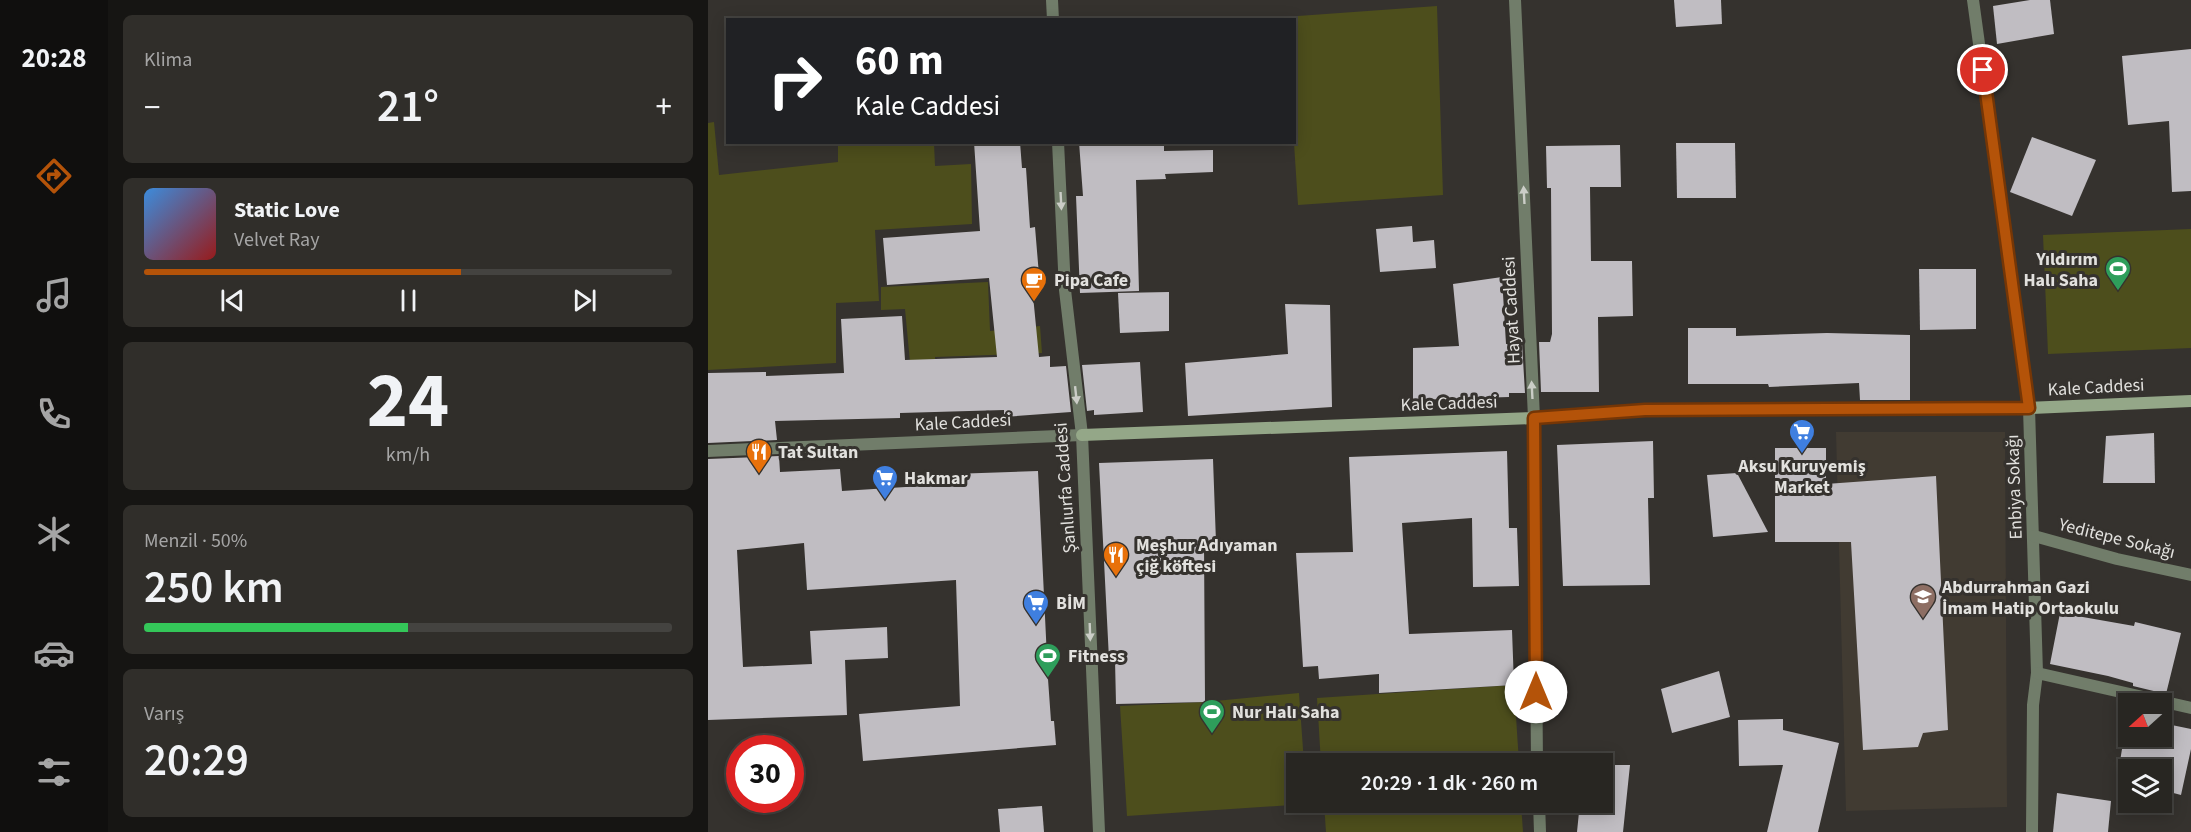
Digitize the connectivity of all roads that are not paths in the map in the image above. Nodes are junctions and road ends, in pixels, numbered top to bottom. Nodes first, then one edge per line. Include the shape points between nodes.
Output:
1 (1052, 0) edge
2 (1515, 0) edge
3 (1973, 0) edge
4 (1053, 18) edge
5 (1058, 144) edge
6 (2191, 401) edge
7 (2029, 408) junction
8 (1534, 418) junction
9 (1082, 435) junction
10 (708, 451) edge
11 (2034, 536) junction
12 (2191, 575) edge
13 (2037, 673) junction
14 (2191, 708) edge
15 (1537, 753) edge
16 (1539, 813) edge
17 (1099, 832) edge
18 (1540, 832) edge
19 (2031, 832) edge

1 - 4 street
8 -> 2 street, Hayat Caddesi
3 - 7 street, Enbiya Sokağı
5 -> 9 street, Şanlıurfa Caddesi via 1065,291
6 - 7 main road, Kale Caddesi
7 - 8 main road, Kale Caddesi via 1645,410
7 - 11 street, Enbiya Sokağı
8 - 9 main road, Kale Caddesi
8 - 15 street, Hayat Caddesi
9 - 10 street, Kale Caddesi
9 -> 17 street, Şanlıurfa Caddesi
11 - 12 street, Yeditepe Sokağı
11 - 13 street, Enbiya Sokağı
13 - 14 street
13 - 19 street, Enbiya Sokağı
16 - 18 street

